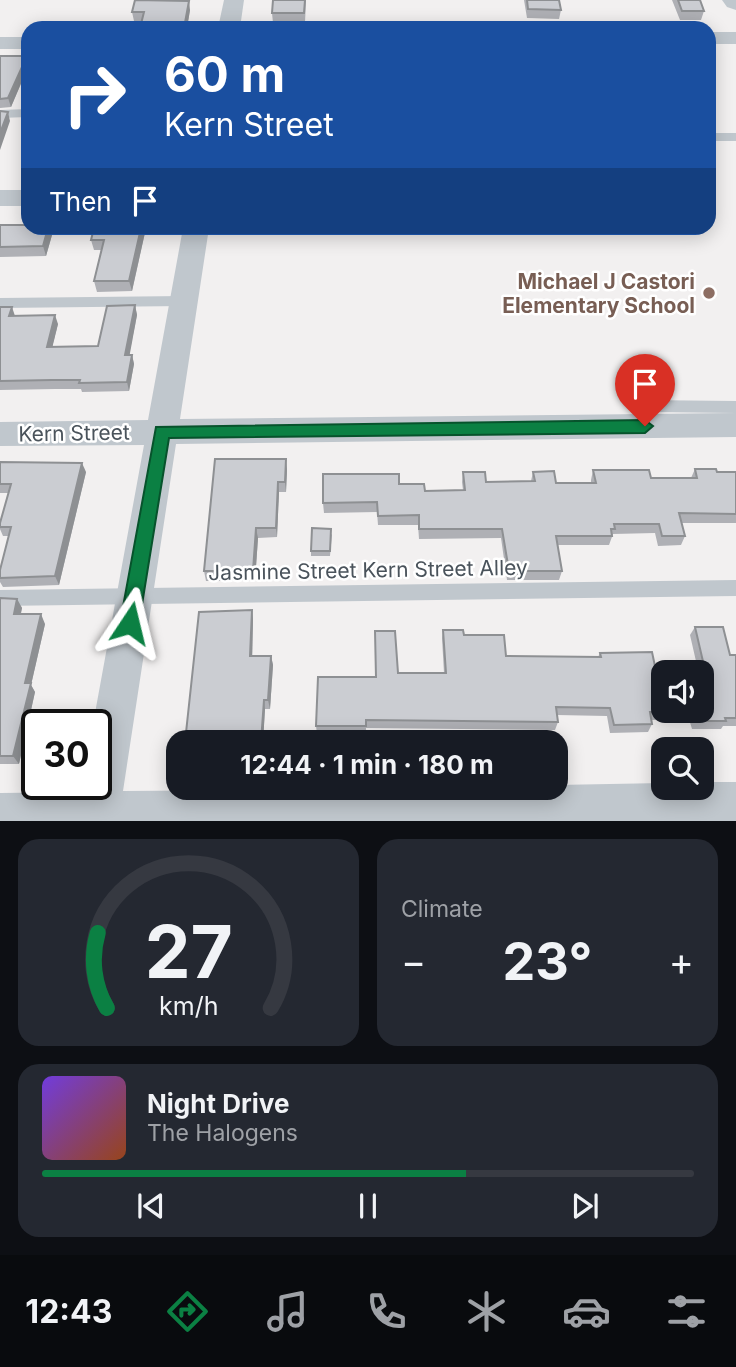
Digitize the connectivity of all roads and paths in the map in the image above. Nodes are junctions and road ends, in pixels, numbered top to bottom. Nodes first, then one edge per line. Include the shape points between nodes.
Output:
1 (234, 0) edge
2 (230, 21) edge
3 (716, 38) edge
4 (736, 38) edge
5 (0, 43) edge
6 (21, 43) edge
7 (21, 113) edge
8 (0, 114) edge
9 (716, 137) edge
10 (736, 137) edge
11 (0, 198) edge
12 (21, 198) edge
13 (195, 235) edge
14 (184, 301) junction
15 (0, 303) edge
16 (736, 407) edge
17 (736, 425) edge
18 (645, 426) junction
19 (162, 432) junction
20 (0, 434) edge
21 (736, 588) edge
22 (134, 596) junction
23 (0, 598) edge
24 (736, 803) edge
25 (0, 814) edge
26 (97, 817) edge

1 - 2 street
3 - 4 street
5 - 6 street
7 - 8 lane
9 - 10 lane
11 - 12 street
13 - 14 street
14 - 15 lane
14 - 19 street
16 - 18 lane via 642,406
17 - 18 street, Kern Street
18 - 19 street, Kern Street
19 - 20 street, Kern Street
19 - 22 street
21 - 22 lane, Jasmine Street Kern Street Alley
22 - 23 lane, Jasmine Street Kern Street Alley
22 - 26 street
24 - 26 street
25 - 26 street

